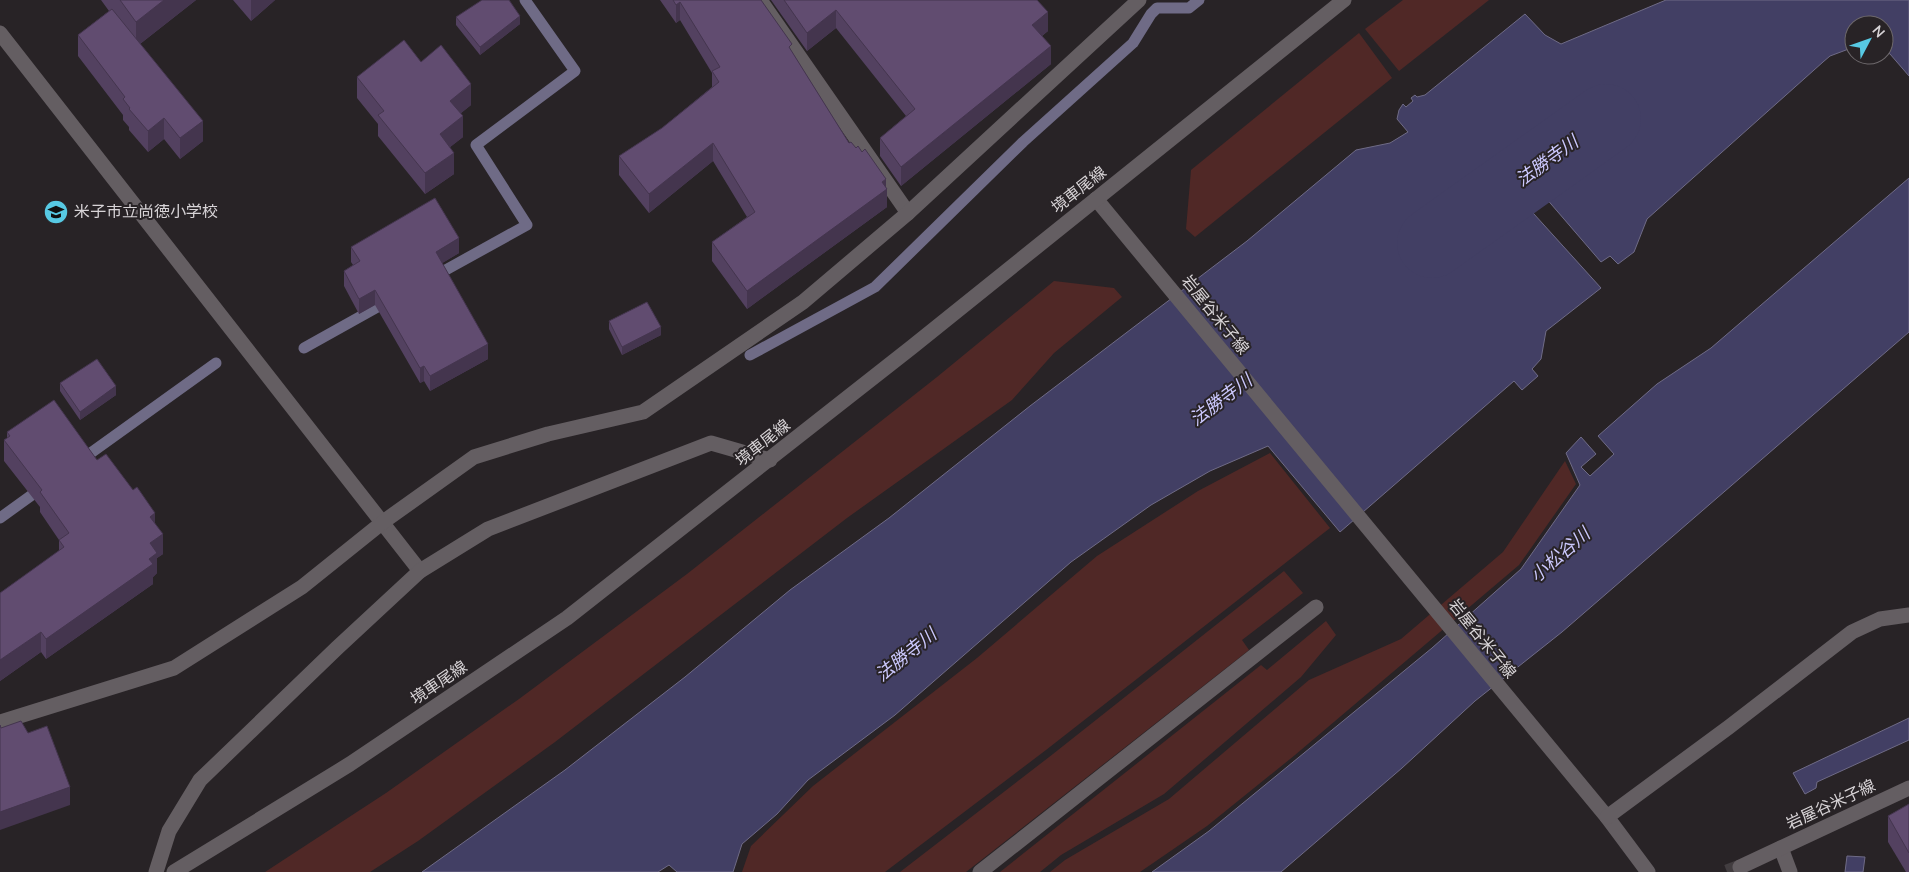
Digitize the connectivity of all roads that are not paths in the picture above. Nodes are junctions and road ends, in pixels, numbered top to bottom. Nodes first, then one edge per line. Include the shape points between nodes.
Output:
1 (760, 0) edge
2 (1139, 0) edge
3 (1344, 0) edge
4 (0, 33) edge
5 (1096, 199) junction
6 (908, 213) junction
7 (770, 460) junction
8 (383, 522) junction
9 (420, 571) junction
10 (1316, 607) dead end
11 (1909, 615) edge
12 (0, 722) edge
13 (1909, 788) edge
14 (1607, 817) junction
15 (1781, 848) junction
16 (1740, 867) dead end
17 (156, 872) edge
18 (174, 872) edge
19 (980, 872) edge
20 (1648, 872) edge
21 (1790, 872) edge

1 - 6 street
2 - 6 street
3 - 5 street, 境車尾線
4 - 8 street
5 - 7 street, 境車尾線
5 - 14 street, 岩屋谷米子線
6 - 8 street via 803,302 643,412 548,434 474,457
7 - 9 street via 711,443 488,528
7 - 18 street, 境車尾線 via 567,618 350,764
8 - 9 street
8 - 12 street via 302,588 174,668
9 - 17 street via 200,780 169,831
10 - 19 street
11 - 14 street via 1880,619 1852,632 1730,728
13 - 15 street, 岩屋谷米子線
14 - 20 street, 岩屋谷米子線
15 - 16 street, 岩屋谷米子線
15 - 21 street

